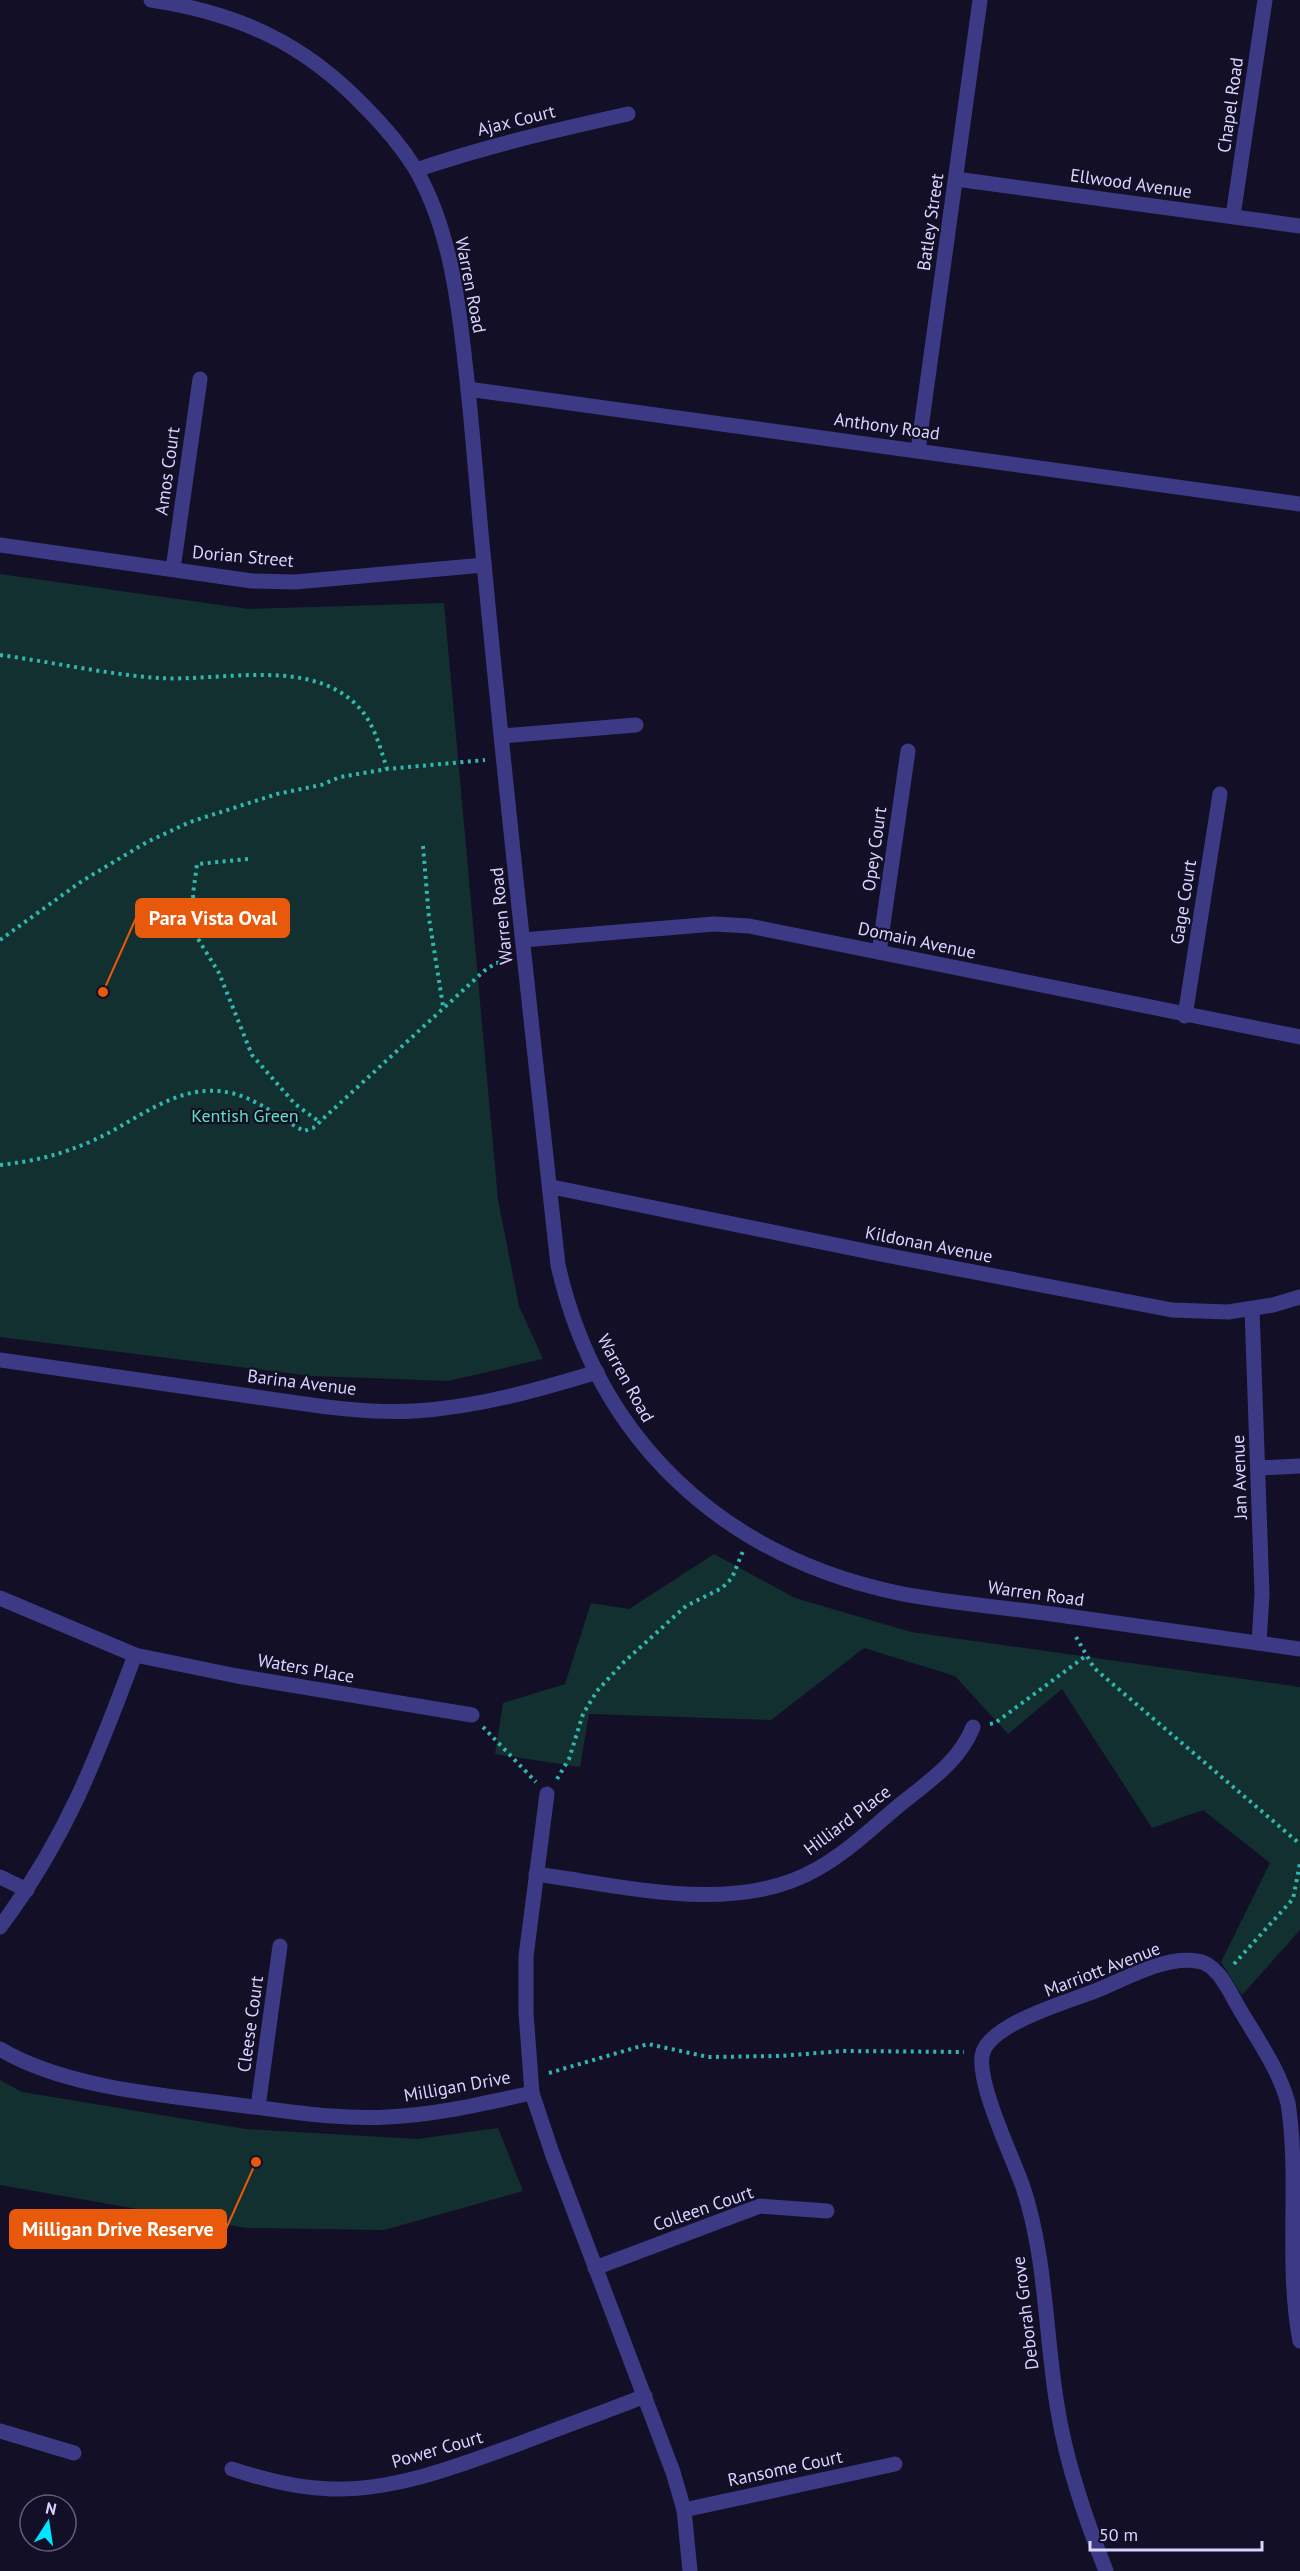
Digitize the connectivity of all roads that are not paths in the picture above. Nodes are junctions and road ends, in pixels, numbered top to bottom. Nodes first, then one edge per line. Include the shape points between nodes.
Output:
1 (980, 0) edge
2 (1265, 0) edge
3 (160, 1) edge
4 (628, 114) dead end
5 (416, 170) junction
6 (956, 179) junction
7 (1233, 216) junction
8 (1300, 226) edge
9 (200, 379) dead end
10 (468, 389) junction
11 (918, 450) junction
12 (1300, 504) edge
13 (0, 545) edge
14 (484, 565) junction
15 (172, 569) junction
16 (636, 725) dead end
17 (502, 736) junction
18 (908, 751) dead end
19 (1220, 794) dead end
20 (523, 940) junction
21 (879, 952) junction
22 (1185, 1016) junction
23 (1300, 1037) edge
24 (552, 1187) junction
25 (1300, 1297) edge
26 (1252, 1310) junction
27 (0, 1360) edge
28 (597, 1372) junction
29 (1300, 1466) edge
30 (1258, 1468) junction
31 (0, 1598) edge
32 (1259, 1643) junction
33 (1300, 1649) edge
34 (135, 1655) junction
35 (472, 1715) road end
36 (973, 1727) road end
37 (547, 1794) road end
38 (536, 1874) junction
39 (0, 1876) edge
40 (27, 1890) junction
41 (0, 1927) edge
42 (280, 1946) dead end
43 (0, 2049) edge
44 (983, 2052) joint
45 (531, 2085) junction
46 (258, 2107) junction
47 (826, 2211) dead end
48 (595, 2268) junction
49 (1298, 2308) edge
50 (1300, 2341) edge
51 (645, 2396) junction
52 (0, 2431) edge
53 (74, 2453) dead end
54 (895, 2464) dead end
55 (232, 2469) dead end
56 (684, 2510) junction
57 (690, 2571) edge
58 (1106, 2571) edge

1 - 6 street, Batley Street
2 - 7 street, Chapel Road
3 - 5 street, Warren Road via 243,22 301,52 360,100
4 - 5 street, Ajax Court via 523,137
5 - 10 street, Warren Road via 435,213 453,277
6 - 7 street, Ellwood Avenue
6 - 11 street, Batley Street
7 - 8 street, Ellwood Avenue
9 - 15 street, Amos Court
10 - 11 street, Anthony Road
10 - 14 street, Warren Road
11 - 12 street, Anthony Road
13 - 15 street, Dorian Street
14 - 15 street, Dorian Street via 295,582 252,581
14 - 17 street, Warren Road
16 - 17 street
17 - 20 street, Warren Road
18 - 21 street, Opey Court
19 - 22 street, Gage Court
20 - 21 street, Domain Avenue via 731,924
20 - 24 street, Warren Road
21 - 22 street, Domain Avenue
22 - 23 street, Domain Avenue
24 - 26 street, Kildonan Avenue via 1151,1306 1191,1312
24 - 28 street, Warren Road via 564,1291
25 - 26 street, Kildonan Avenue
26 - 30 street, Jan Avenue
27 - 28 street, Barina Avenue via 270,1399 386,1411 447,1409 481,1403
28 - 32 street, Warren Road via 634,1434 692,1496 749,1536 826,1571 898,1593
29 - 30 street
30 - 32 street, Jan Avenue via 1262,1594
31 - 34 street, Waters Place
32 - 33 street, Warren Road
34 - 35 street, Waters Place
34 - 40 street via 79,1798
36 - 38 street, Hilliard Place via 958,1755 852,1845 818,1869 780,1885 713,1896
37 - 38 street
38 - 45 street via 525,1979
39 - 40 street
40 - 41 street
42 - 46 street, Cleese Court
43 - 46 street, Milligan Drive via 67,2078
44 - 49 street, Marriott Avenue via 990,2038 1015,2023 1170,1962 1200,1960 1209,1966 1221,1978 1272,2063 1294,2129
44 - 58 street, Deborah Grove via 981,2074 1024,2192 1039,2254 1058,2415 1082,2505
45 - 46 street, Milligan Drive via 436,2112 389,2117 343,2118
45 - 48 street, Milligan Drive
47 - 48 street, Colleen Court via 760,2206
48 - 51 street, Milligan Drive
49 - 50 street, Marriott Avenue
51 - 55 street, Power Court via 465,2463 388,2483 332,2489 275,2483
51 - 56 street, Milligan Drive
52 - 53 street
54 - 56 street, Ransome Court
56 - 57 street, Milligan Drive

